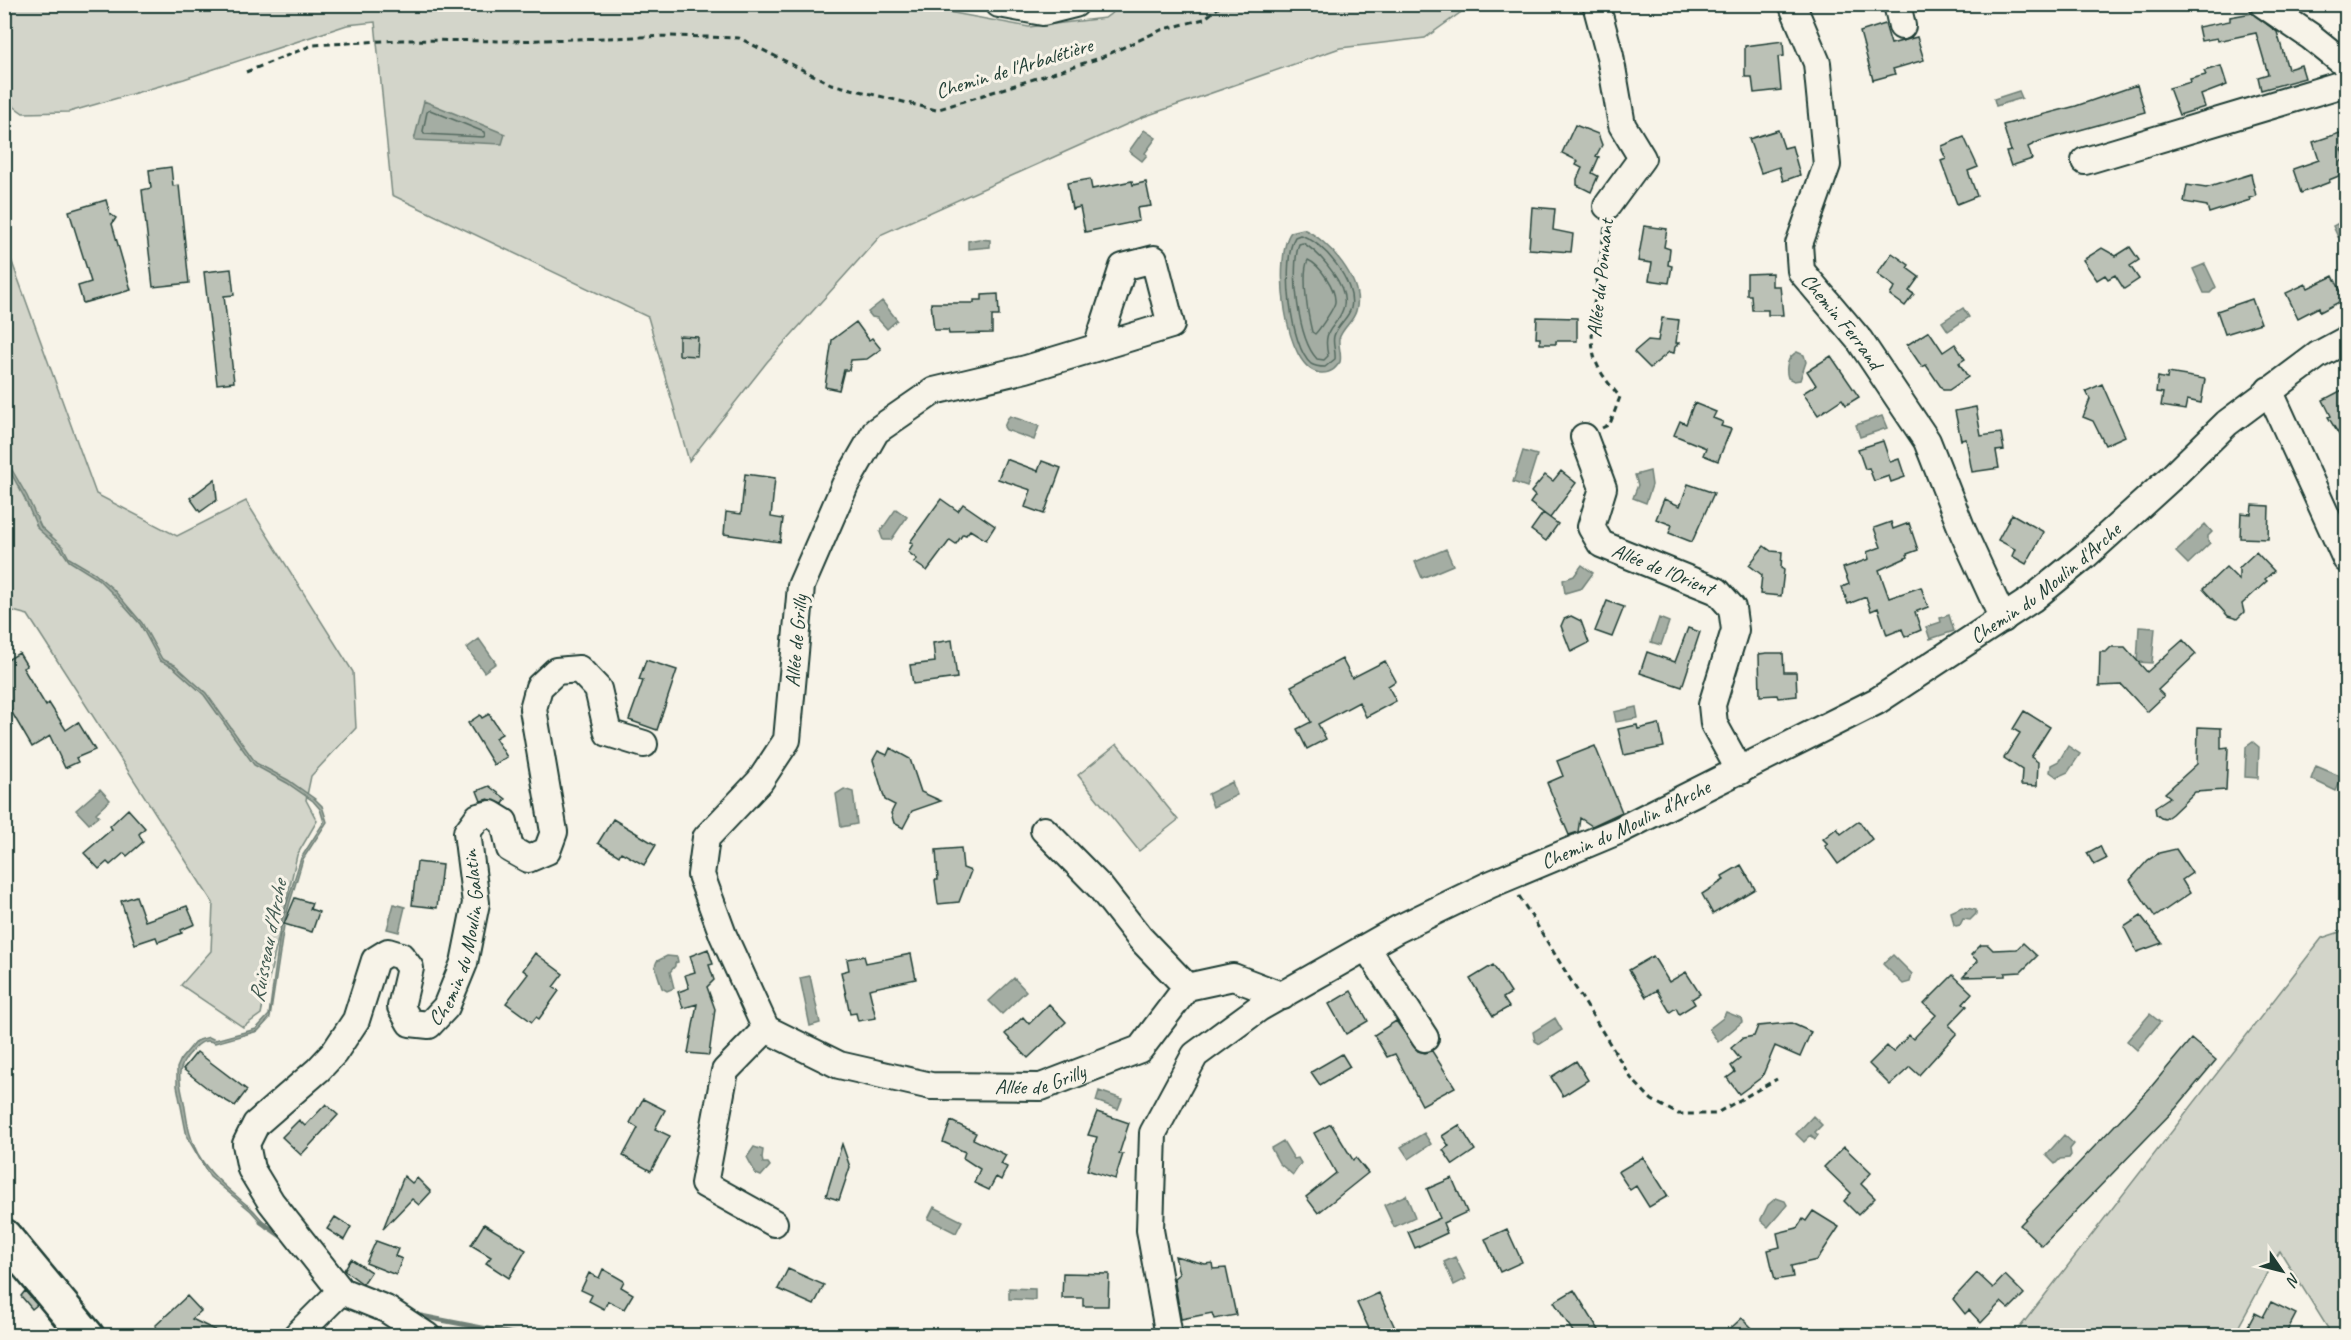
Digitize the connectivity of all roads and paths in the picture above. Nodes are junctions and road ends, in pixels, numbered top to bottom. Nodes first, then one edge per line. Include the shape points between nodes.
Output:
1 (999, 4) edge
2 (1075, 4) edge
3 (1223, 4) edge
4 (1596, 4) edge
5 (1792, 4) edge
6 (2263, 4) edge
7 (2346, 65) edge
8 (246, 72) dead end
9 (2346, 83) edge
10 (2085, 161) dead end
11 (1607, 206) joint
12 (2346, 340) edge
13 (1097, 347) dead end
14 (2269, 390) junction
15 (1584, 437) joint
16 (2346, 559) edge
17 (2003, 619) junction
18 (644, 744) dead end
19 (1740, 771) junction
20 (1044, 830) dead end
21 (1508, 879) junction
22 (1367, 948) junction
23 (1187, 987) junction
24 (1283, 996) junction
25 (766, 1029) junction
26 (1425, 1038) dead end
27 (1777, 1079) dead end
28 (774, 1223) dead end
29 (4, 1236) edge
30 (341, 1291) junction
31 (87, 1335) edge
32 (296, 1335) edge
33 (427, 1335) edge
34 (1169, 1335) edge

1 - 2 street via 1042,12
3 - 8 path, Chemin de l'Arbalétière via 1204,19 1161,30 1100,58 936,110 831,84 739,38 401,40 314,45
4 - 11 street, Allée du Ponnant via 1622,125 1642,158
5 - 17 street, Chemin Ferrand via 1817,63 1827,165 1799,244 1801,271 1860,341 1928,441 1963,532
6 - 7 street
9 - 10 street
11 - 15 path, Allée du Ponnant via 1592,335 1594,357 1620,397 1610,424
12 - 14 street, Chemin du Moulin d'Arche
13 - 25 street, Allée de Grilly via 934,392 876,431 845,485 801,586 787,740 760,781 706,838 701,874 723,935
14 - 16 street
14 - 17 street, Chemin du Moulin d'Arche via 2227,423 2086,555
15 - 19 street, Allée de l'Orient via 1603,488 1591,527 1601,544 1717,591 1732,608 1736,630 1712,705 1714,724
17 - 19 street, Chemin du Moulin d'Arche via 1877,701
18 - 30 street, Chemin du Moulin Galatin via 608,733 598,689 579,669 556,671 539,687 533,709 554,832 547,851 528,859 510,849 504,822 490,814 478,817 468,832 476,903 464,963 446,1007 429,1025 410,1023 401,1007 410,969 401,956 388,952 375,960 356,1020 334,1053 256,1124 246,1144 251,1169
19 - 21 street, Chemin du Moulin d'Arche
20 - 23 street via 1100,887 1140,938
21 - 22 street, Chemin du Moulin d'Arche via 1439,909
21 - 27 path via 1631,1078 1652,1100 1678,1114 1715,1114
22 - 24 street, Chemin du Moulin d'Arche
22 - 26 street
23 - 24 street via 1233,977
23 - 25 street, Allée de Grilly via 1140,1049 1041,1087 931,1086 839,1065
24 - 34 street, Chemin du Moulin d'Arche via 1242,1019 1195,1055 1153,1133 1150,1230
25 - 28 street via 725,1071 704,1184
29 - 31 main road
30 - 32 street
30 - 33 street via 386,1309

